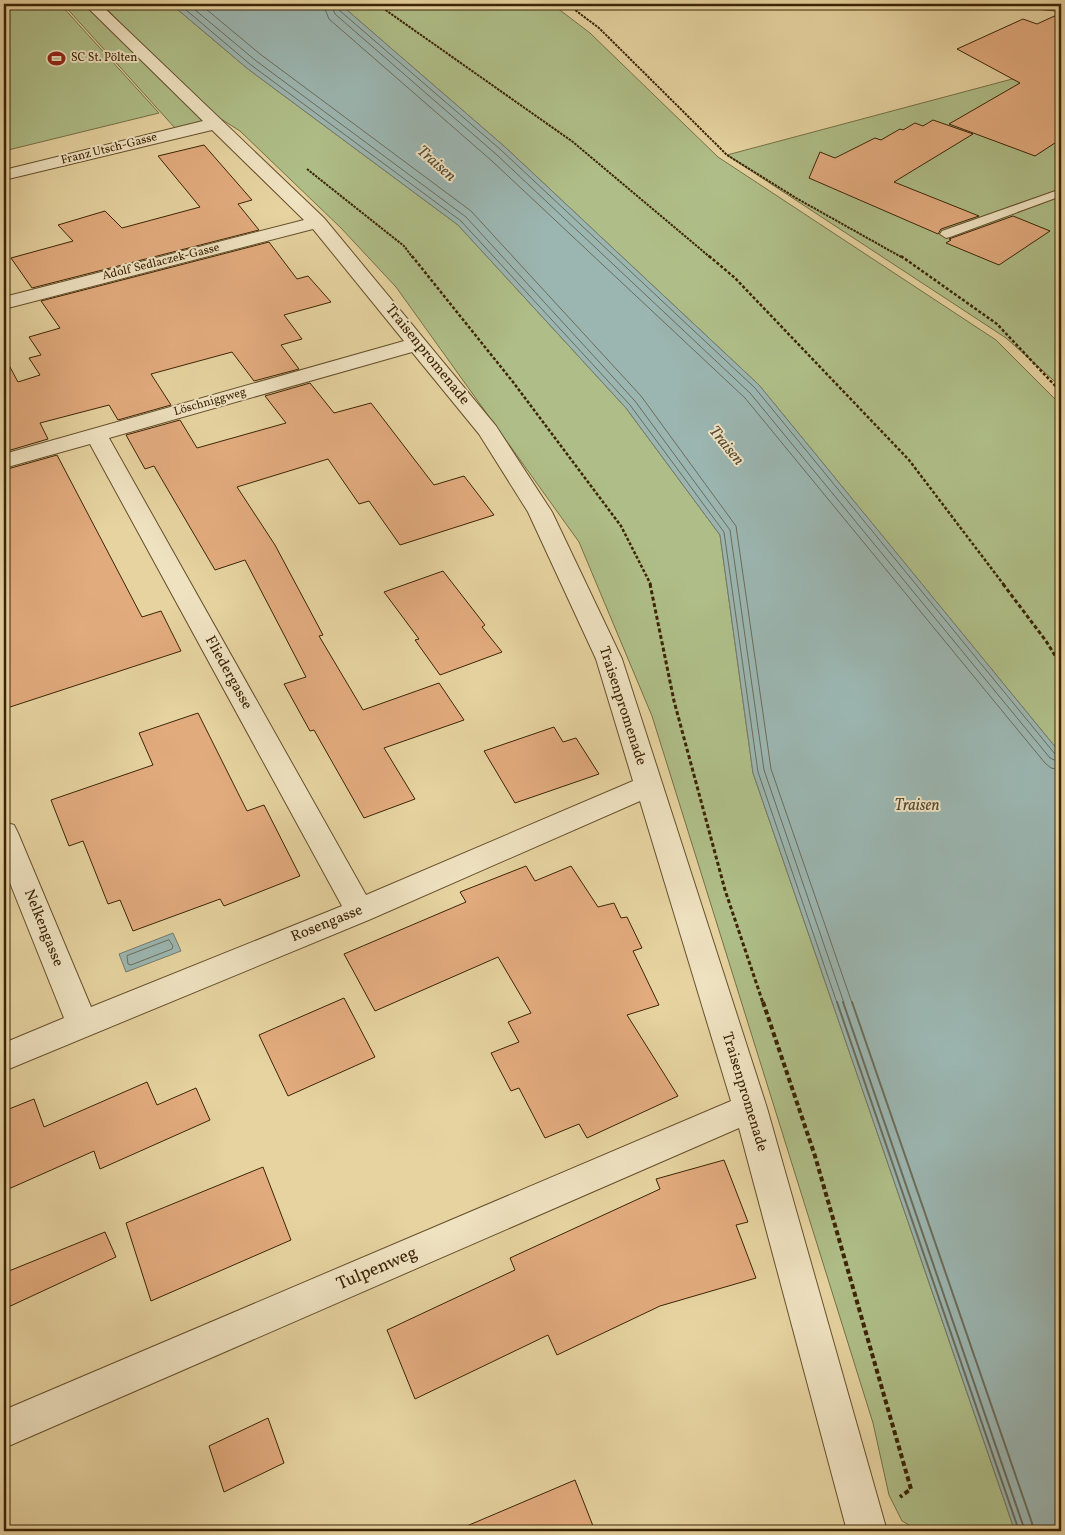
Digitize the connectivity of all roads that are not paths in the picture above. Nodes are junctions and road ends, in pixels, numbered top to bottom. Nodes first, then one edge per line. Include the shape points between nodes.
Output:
1 (92, 4) edge
2 (1020, 4) edge
3 (1061, 8) edge
4 (214, 124) junction
5 (4, 175) edge
6 (1061, 192) edge
7 (317, 222) junction
8 (946, 234) dead end
9 (4, 303) edge
10 (417, 344) junction
11 (96, 435) junction
12 (4, 461) edge
13 (648, 786) junction
14 (4, 832) edge
15 (360, 910) junction
16 (82, 1024) junction
17 (4, 1058) edge
18 (750, 1108) junction
19 (4, 1429) edge
20 (867, 1531) edge

1 - 4 street, Traisenpromenade
2 - 3 lane
4 - 5 street, Franz Utsch-Gasse
4 - 7 street, Traisenpromenade
6 - 8 lane
7 - 9 street, Adolf Sedlaczek-Gasse
7 - 10 street, Traisenpromenade
10 - 11 street, Löschniggweg
10 - 13 street, Traisenpromenade via 488,430 540,512 609,659
11 - 12 street, Löschniggweg
11 - 15 street, Fliedergasse
13 - 15 street, Rosengasse
13 - 18 street, Traisenpromenade
14 - 16 street, Nelkengasse
15 - 16 street, Rosengasse
16 - 17 street, Rosengasse
18 - 19 street, Tulpenweg
18 - 20 street, Traisenpromenade

